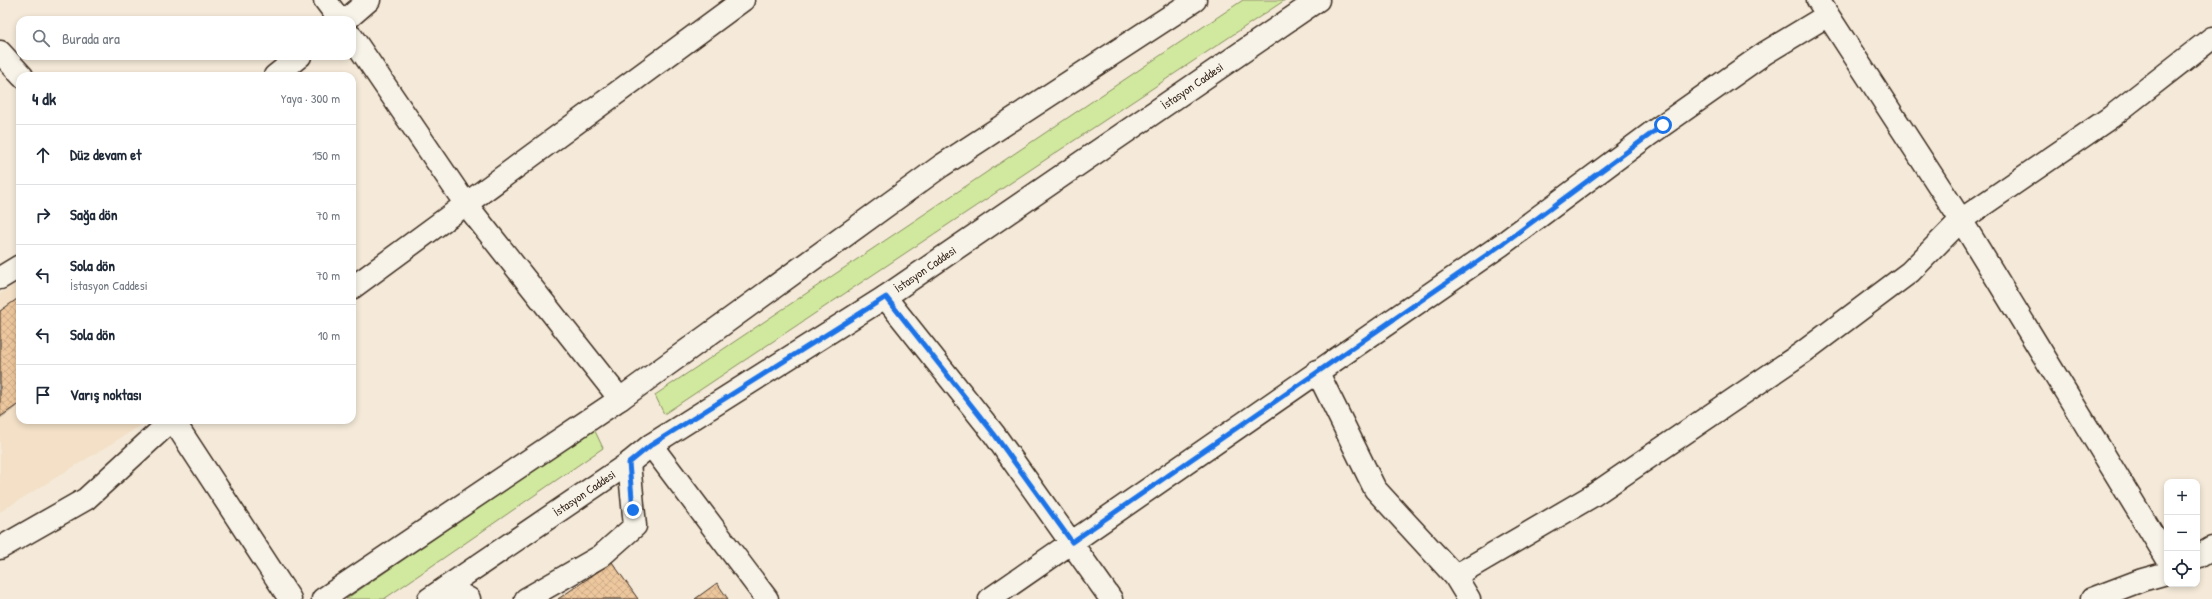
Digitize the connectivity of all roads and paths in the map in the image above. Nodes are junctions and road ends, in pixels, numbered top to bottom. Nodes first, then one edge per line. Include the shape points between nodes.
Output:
1 (325, 0) edge
2 (369, 0) edge
3 (743, 0) edge
4 (1195, 0) edge
5 (1318, 0) edge
6 (1823, 8) edge
7 (337, 16) edge
8 (351, 16) edge
9 (2212, 38) edge
10 (356, 43) edge
11 (0, 52) edge
12 (295, 60) edge
13 (18, 72) edge
14 (279, 72) edge
15 (465, 203) junction
16 (1960, 220) junction
17 (16, 268) edge
18 (0, 278) edge
19 (356, 285) edge
20 (886, 297) junction
21 (1317, 371) junction
22 (620, 399) junction
23 (168, 424) edge
24 (175, 424) edge
25 (651, 445) junction
26 (629, 463) junction
27 (1072, 542) junction
28 (0, 548) edge
29 (2212, 548) edge
30 (2164, 553) edge
31 (2200, 556) edge
32 (2164, 574) edge
33 (1455, 576) junction
34 (447, 587) junction
35 (290, 599) edge
36 (323, 599) edge
37 (429, 599) edge
38 (469, 599) edge
39 (526, 599) edge
40 (767, 599) edge
41 (990, 599) edge
42 (1111, 599) edge
43 (1469, 599) edge
44 (2092, 599) edge

1 - 7 street
2 - 8 street
3 - 15 street
4 - 22 street via 941,166
5 - 20 street, İstasyon Caddesi
6 - 16 street
6 - 21 street via 1501,245
9 - 16 street via 2110,117
10 - 15 street
11 - 13 street
12 - 14 street
15 - 19 street
15 - 22 street
16 - 30 street
16 - 33 street via 1910,272 1802,353 1592,496
17 - 18 street
20 - 25 street, İstasyon Caddesi
20 - 27 street via 994,434
21 - 27 street
21 - 33 street via 1375,490
22 - 36 street
23 - 28 street via 86,499
24 - 35 street
25 - 26 street, İstasyon Caddesi
25 - 40 street
26 - 34 street, İstasyon Caddesi
26 - 39 street via 635,526 601,556
27 - 41 street
27 - 42 street
29 - 31 street
32 - 44 street
33 - 43 street
34 - 37 street, İstasyon Caddesi
34 - 38 street

